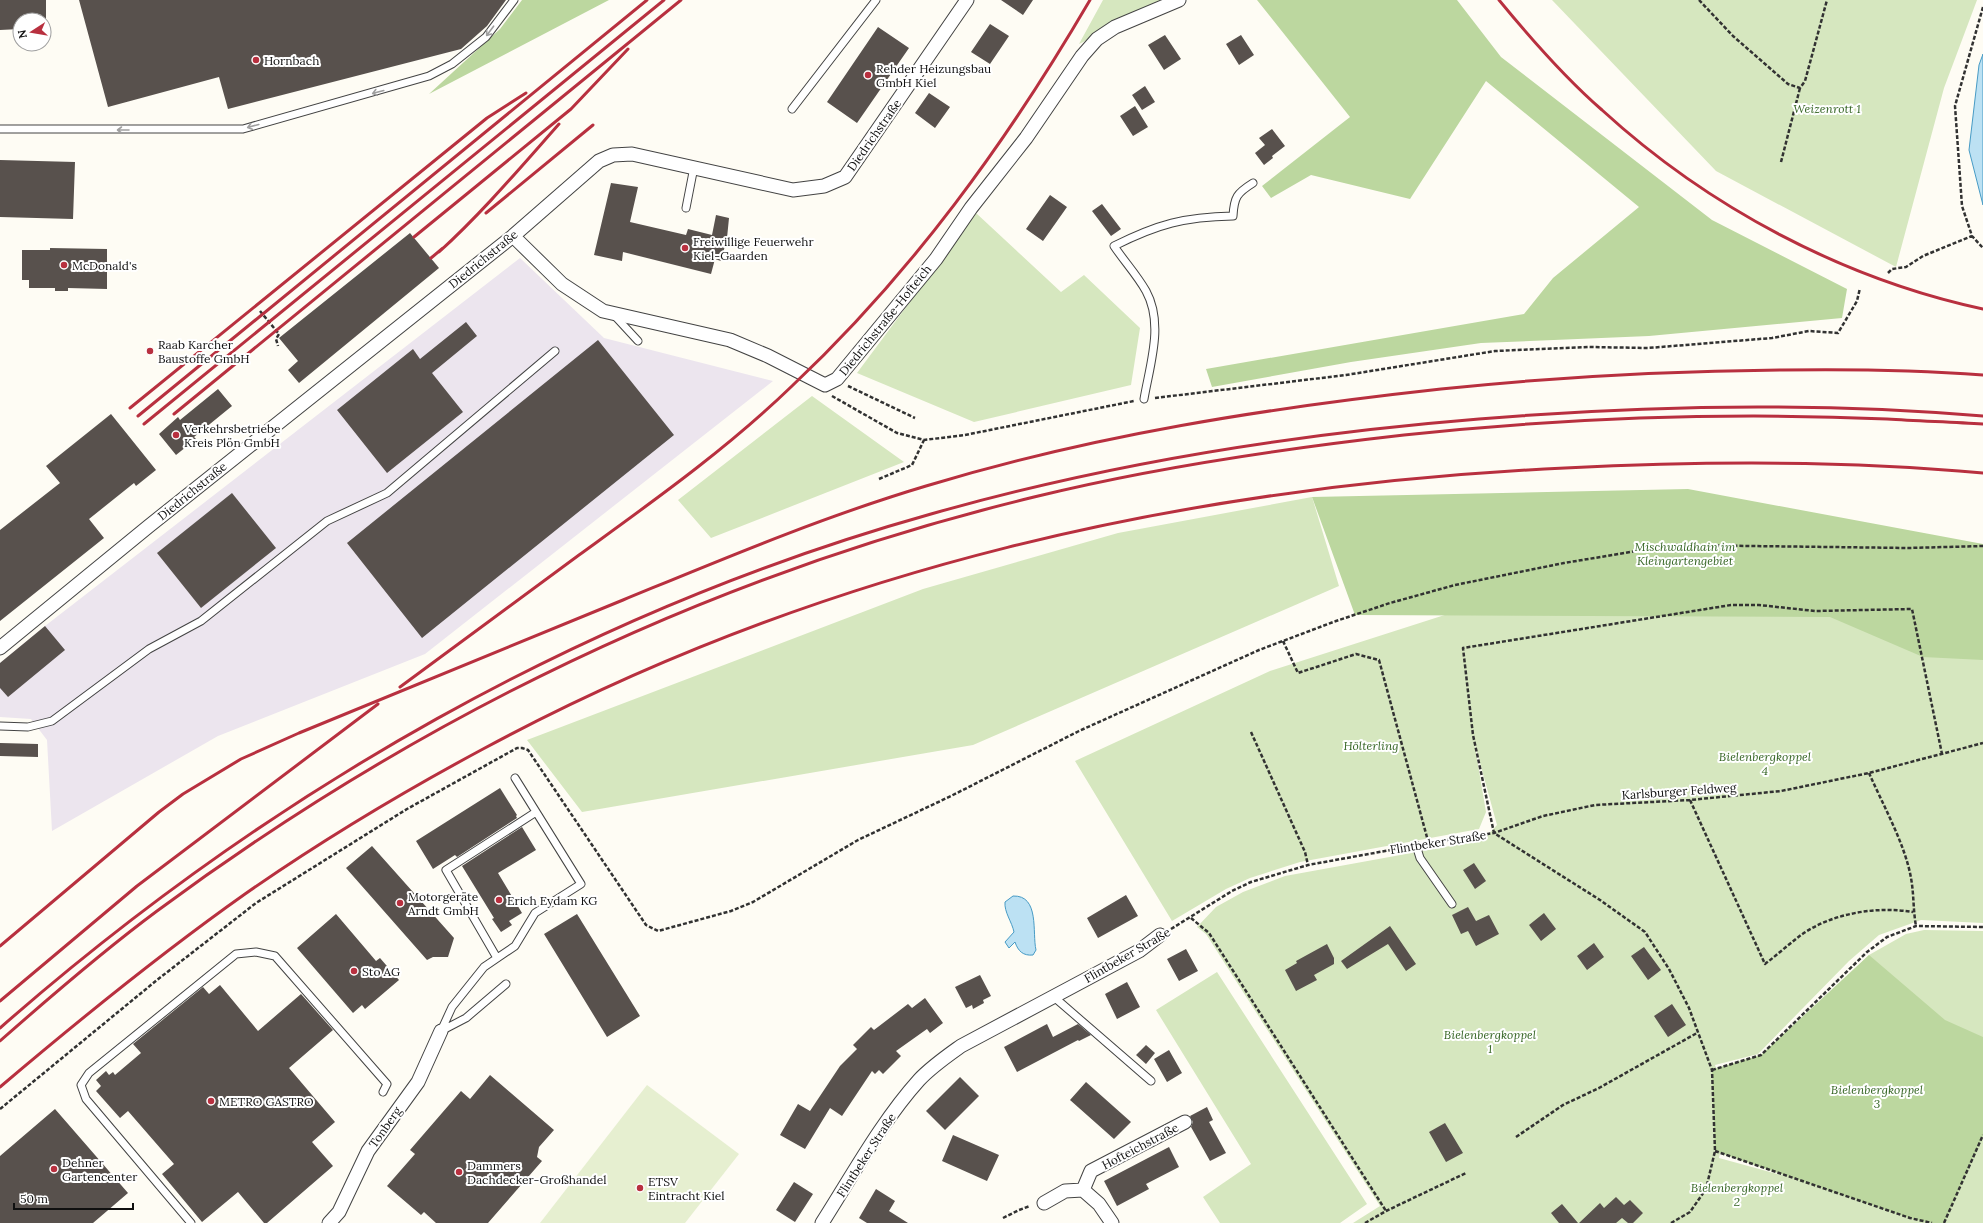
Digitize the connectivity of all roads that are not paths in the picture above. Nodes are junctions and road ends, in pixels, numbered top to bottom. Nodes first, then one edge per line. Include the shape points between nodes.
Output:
1 (514, 0) edge
2 (876, 0) edge
3 (967, 0) edge
4 (1179, 0) edge
5 (792, 109) dead end
6 (0, 129) edge
7 (694, 167) junction
8 (1253, 183) dead end
9 (686, 208) dead end
10 (513, 236) junction
11 (612, 313) junction
12 (638, 341) dead end
13 (555, 351) dead end
14 (1144, 399) road end
15 (0, 648) edge
16 (0, 726) edge
17 (515, 778) dead end
18 (536, 812) junction
19 (1416, 846) road end
20 (1452, 904) dead end
21 (1160, 935) road end
22 (497, 958) junction
23 (506, 984) dead end
24 (1054, 997) junction
25 (441, 1031) junction
26 (1151, 1081) dead end
27 (383, 1092) dead end
28 (1186, 1122) dead end
29 (1083, 1190) junction
30 (1044, 1203) road end
31 (191, 1223) edge
32 (329, 1223) edge
33 (822, 1223) edge
34 (1112, 1223) edge

1 -> 6 lane via 486,37 452,64 429,76 242,129
2 - 5 lane
3 - 7 street, Diedrichstraße via 845,177 824,186 793,190
4 - 11 street, Diedrichstraße-Hofteich via 1115,27 1097,39 1082,56 1026,138 971,208 936,259 831,382 730,340
7 - 9 lane
7 - 10 street, Diedrichstraße via 632,154 613,155 600,161
8 - 14 lane via 1239,192 1234,203 1233,216 1177,221 1146,230 1114,246 1146,291 1154,311 1155,336
10 - 11 street via 562,284 603,311
10 - 15 street, Diedrichstraße
11 - 12 lane
13 - 16 lane via 387,493 327,521 201,621 149,649 52,720 28,727
17 - 18 lane
18 - 22 lane via 581,884 535,913 515,946
18 - 22 lane via 446,870
19 - 20 lane via 1420,858
21 - 24 street, Flintbeker Straße via 1139,951
22 - 25 lane via 484,967 452,1007
23 - 25 lane via 466,1018
24 - 26 lane
24 - 33 street, Flintbeker Straße via 962,1046 919,1080 895,1110
25 - 32 street, Tonberg via 418,1082 368,1151 339,1212
27 - 31 lane via 387,1084 275,956 256,952 236,954 89,1073 81,1085 86,1099
28 - 29 street, Hofteichstraße via 1091,1171
29 - 30 street via 1065,1191
29 - 34 street via 1099,1204

